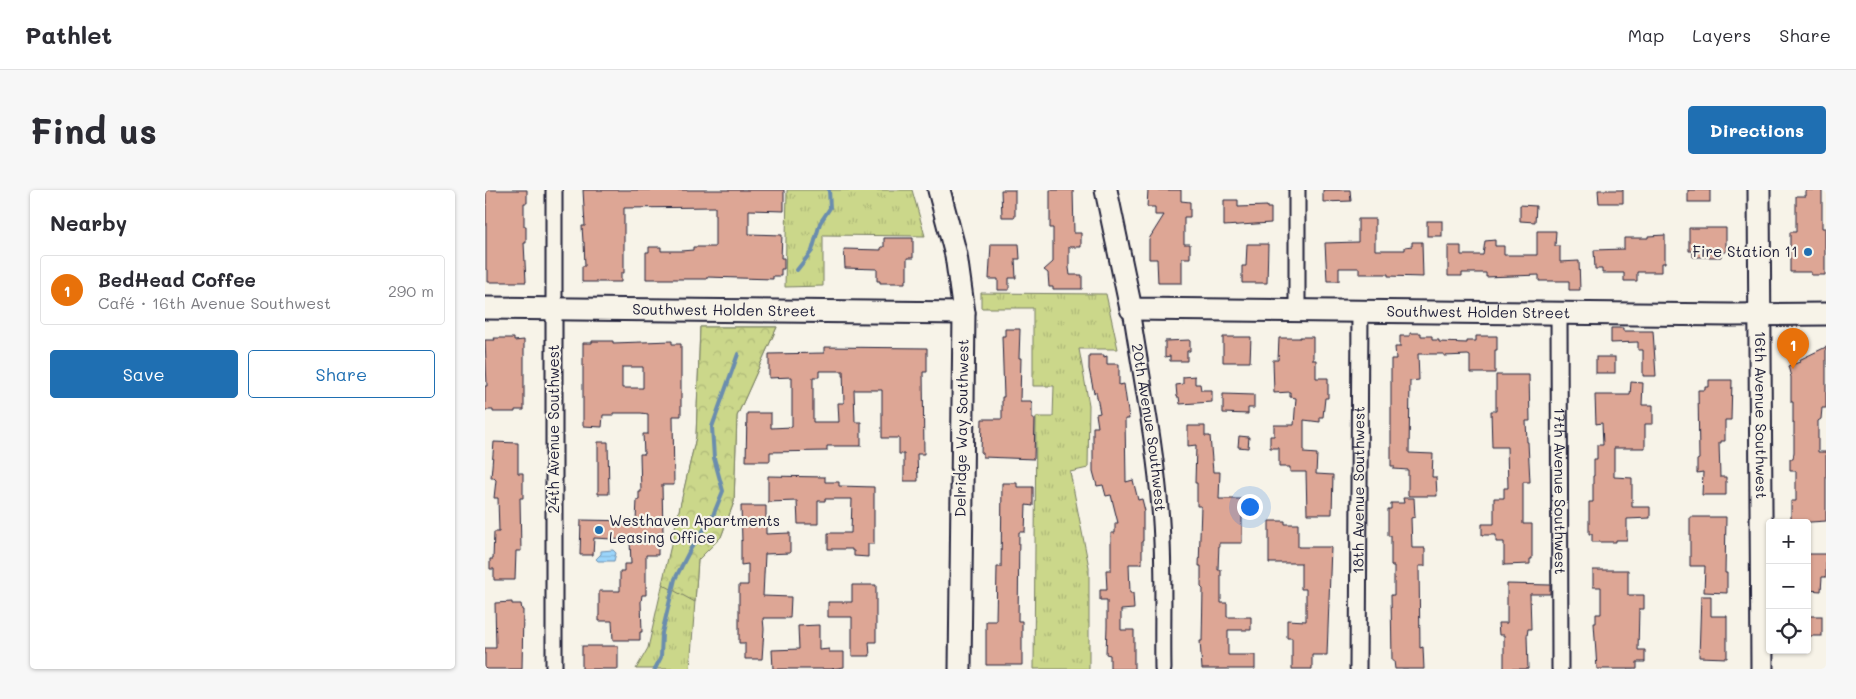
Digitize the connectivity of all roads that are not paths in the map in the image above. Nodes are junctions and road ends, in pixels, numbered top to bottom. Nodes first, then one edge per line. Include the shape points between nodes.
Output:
1 (554, 190) edge
2 (939, 190) edge
3 (1106, 190) edge
4 (1297, 190) edge
5 (1745, 190) edge
6 (1759, 190) edge
7 (1758, 241) junction
8 (485, 308) edge
9 (553, 308) junction
10 (1131, 310) junction
11 (1297, 310) junction
12 (1360, 310) junction
13 (964, 313) junction
14 (1559, 313) junction
15 (1826, 314) edge
16 (1758, 315) junction
17 (554, 669) edge
18 (960, 669) edge
19 (1163, 669) edge
20 (1358, 669) edge
21 (1560, 669) edge
22 (1762, 669) edge

1 - 9 street, 24th Avenue Southwest
2 - 13 street, Delridge Way Southwest via 956,255
3 - 10 street, 20th Avenue Southwest
4 - 11 street
5 - 7 street
6 - 7 street, 16th Avenue Southwest
7 - 16 street, 16th Avenue Southwest
8 - 9 street, Southwest Holden Street
9 - 13 street, Southwest Holden Street
9 - 17 street, 24th Avenue Southwest
10 - 11 street, Southwest Holden Street
10 - 19 street, 20th Avenue Southwest via 1160,510
11 - 12 street, Southwest Holden Street
12 - 14 street, Southwest Holden Street
12 - 20 street, 18th Avenue Southwest
13 - 18 street, Delridge Way Southwest
14 - 16 street, Southwest Holden Street
14 - 21 street, 17th Avenue Southwest
15 - 16 street, Southwest Holden Street
16 - 22 street, 16th Avenue Southwest

